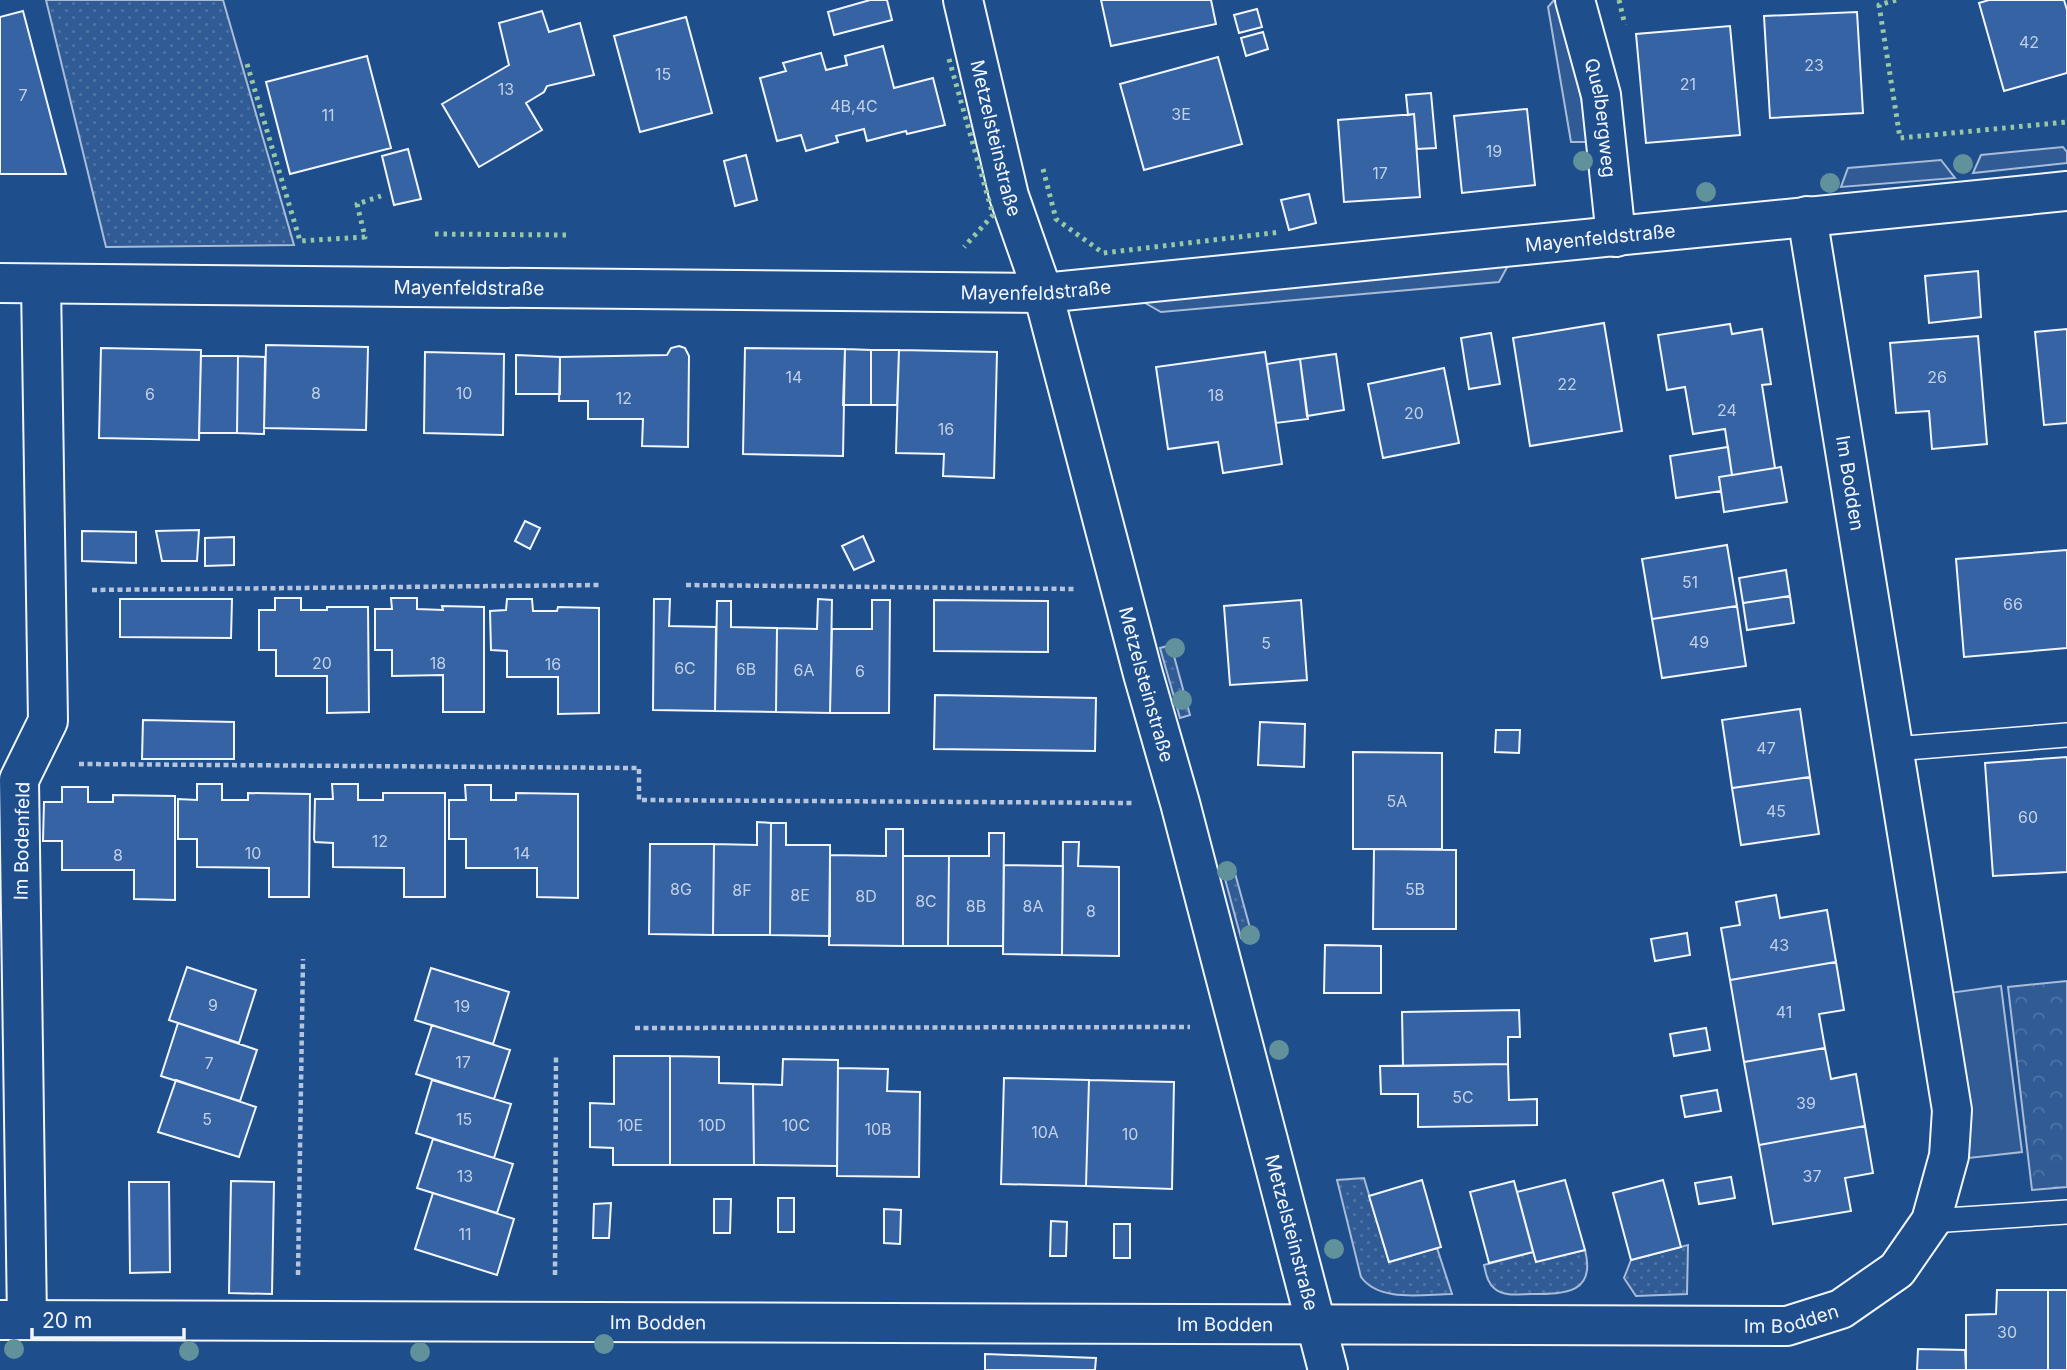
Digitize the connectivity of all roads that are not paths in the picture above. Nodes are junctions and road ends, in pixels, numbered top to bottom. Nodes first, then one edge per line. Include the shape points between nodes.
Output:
1 (963, 0) edge
2 (1575, 0) edge
3 (2067, 191) edge
4 (1807, 216) junction
5 (1616, 237) junction
6 (0, 283) edge
7 (41, 284) junction
8 (1043, 293) junction
9 (2067, 735) edge
10 (1894, 749) junction
11 (2067, 1212) edge
12 (1931, 1221) junction
13 (14, 1320) edge
14 (1316, 1325) junction
15 (1328, 1370) edge

1 - 8 street, Metzelsteinstraße via 1009,196
2 - 5 street, Quelbergweg via 1601,95
3 - 4 street, Mayenfeldstraße
4 - 5 street, Mayenfeldstraße
4 - 10 street, Im Bodden
5 - 8 street, Mayenfeldstraße
6 - 7 street, Mayenfeldstraße
7 - 8 street, Mayenfeldstraße
7 - 13 street, Im Bodenfeld via 48,721 19,780
8 - 14 street, Metzelsteinstraße
9 - 10 lane
10 - 12 street, Im Bodden via 1952,1110 1950,1156
11 - 12 lane
12 - 14 street, Im Bodden via 1897,1270 1841,1310 1787,1326
13 - 14 street, Im Bodden
14 - 15 street, Metzelsteinstraße

